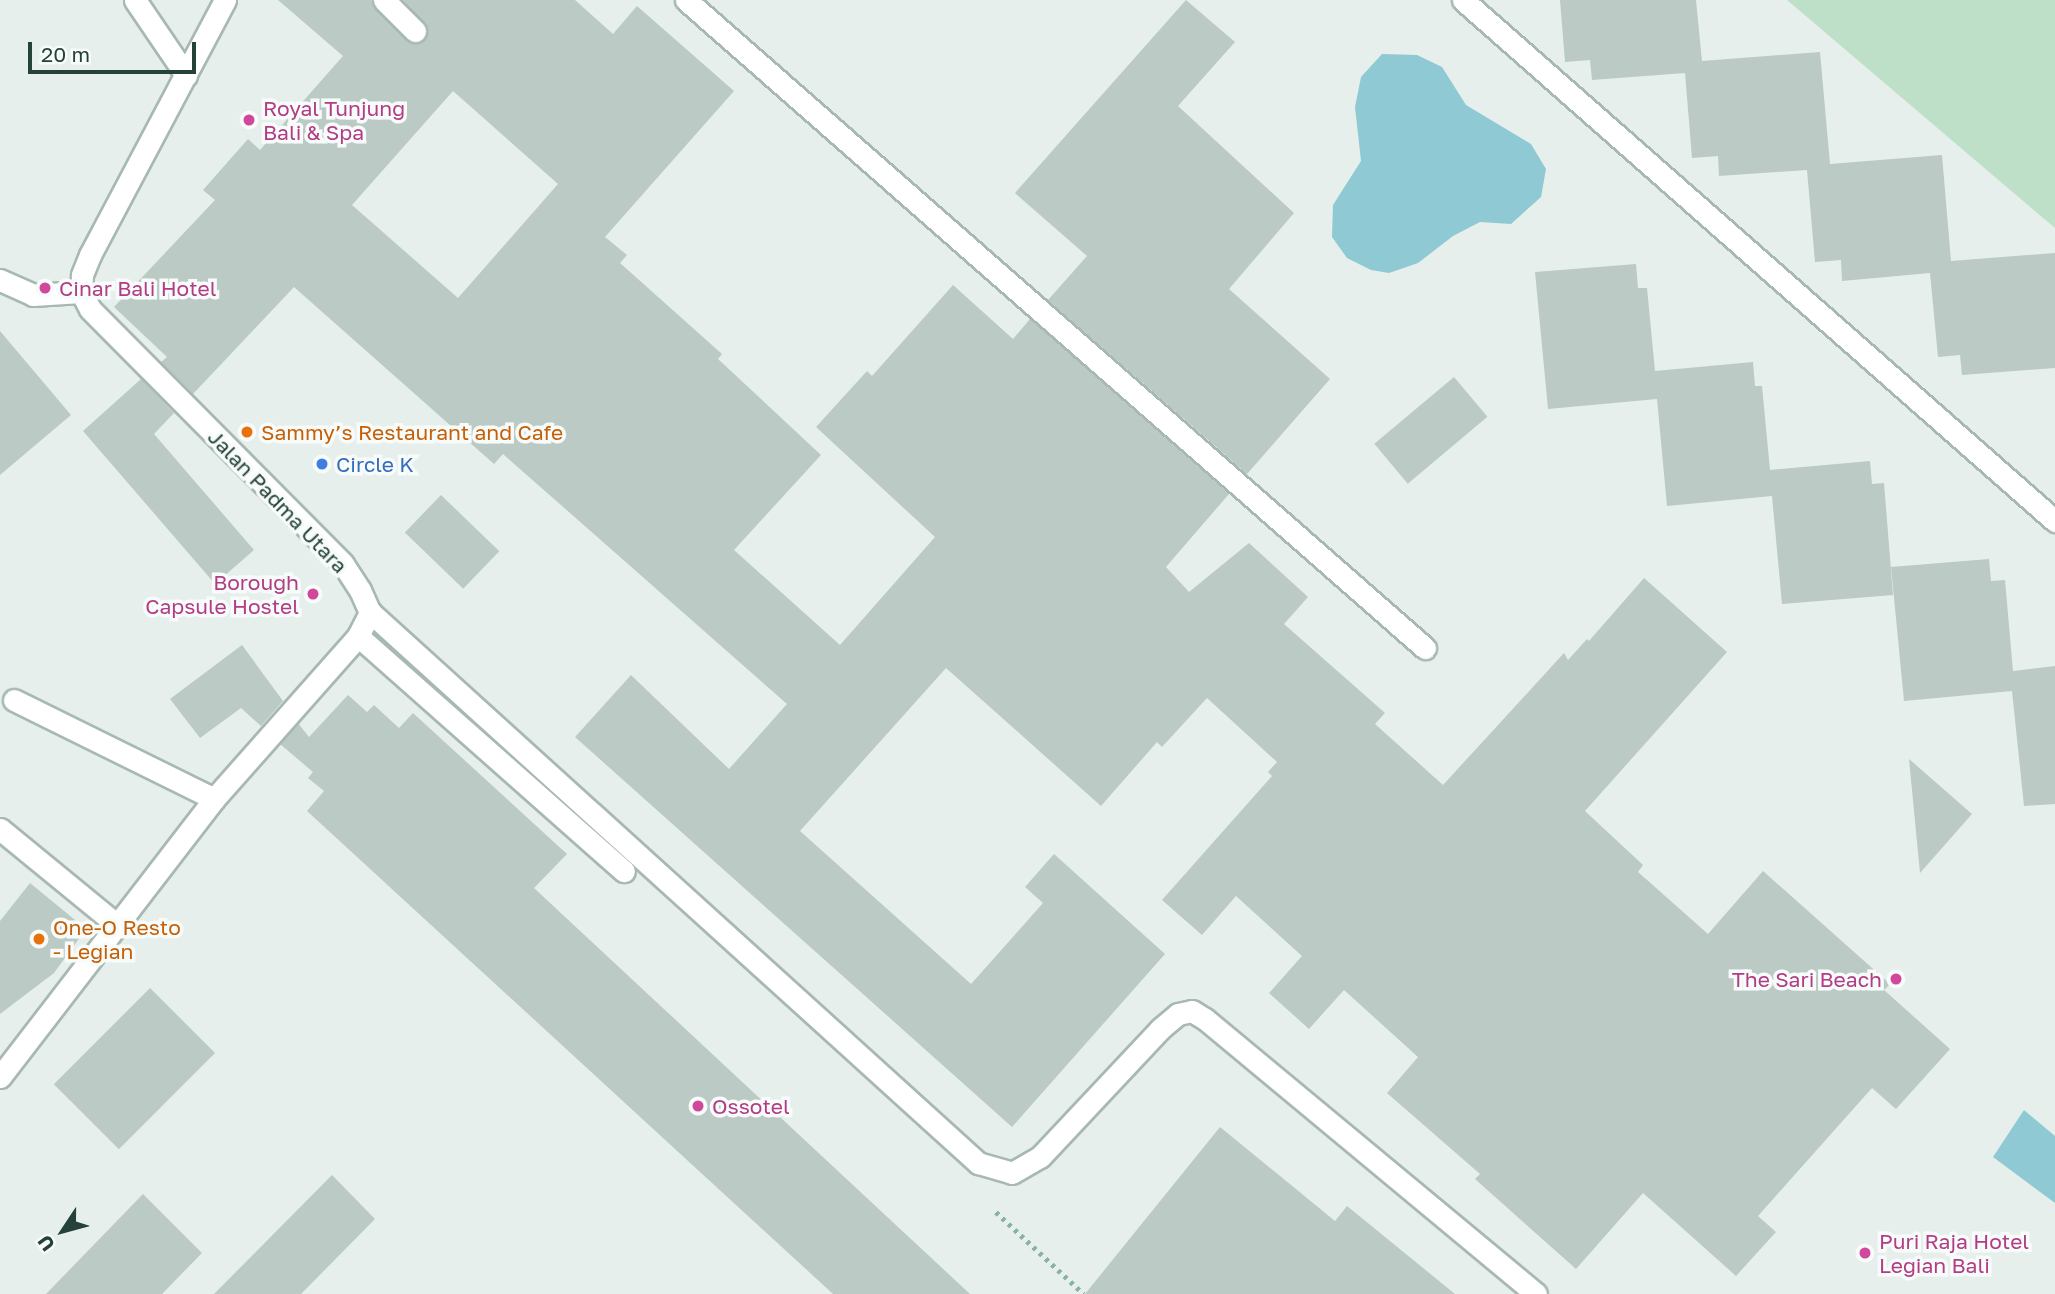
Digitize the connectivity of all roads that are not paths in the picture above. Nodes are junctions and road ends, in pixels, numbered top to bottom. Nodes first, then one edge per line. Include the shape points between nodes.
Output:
1 (135, 0) edge
2 (225, 0) edge
3 (384, 0) edge
4 (687, 0) edge
5 (1463, 0) edge
6 (415, 30) dead end
7 (186, 75) junction
8 (0, 280) edge
9 (81, 292) junction
10 (2055, 521) edge
11 (370, 611) junction
12 (358, 636) junction
13 (1425, 648) dead end
14 (14, 700) dead end
15 (214, 799) junction
16 (0, 830) edge
17 (624, 871) dead end
18 (116, 924) junction
19 (0, 1077) edge
20 (1536, 1294) edge

1 - 7 street
2 - 7 street
3 - 6 street
4 - 13 street
5 - 10 street
7 - 9 street via 90,256
8 - 9 street via 33,295
9 - 11 street, Jalan Padma Utara via 90,309 343,565
11 - 12 street
11 - 20 street, Jalan Padma Utara via 978,1163 1012,1173 1040,1157 1160,1029 1178,1014 1192,1011
12 - 15 street
12 - 17 street
14 - 15 street
15 - 18 street
16 - 18 street
18 - 19 street

